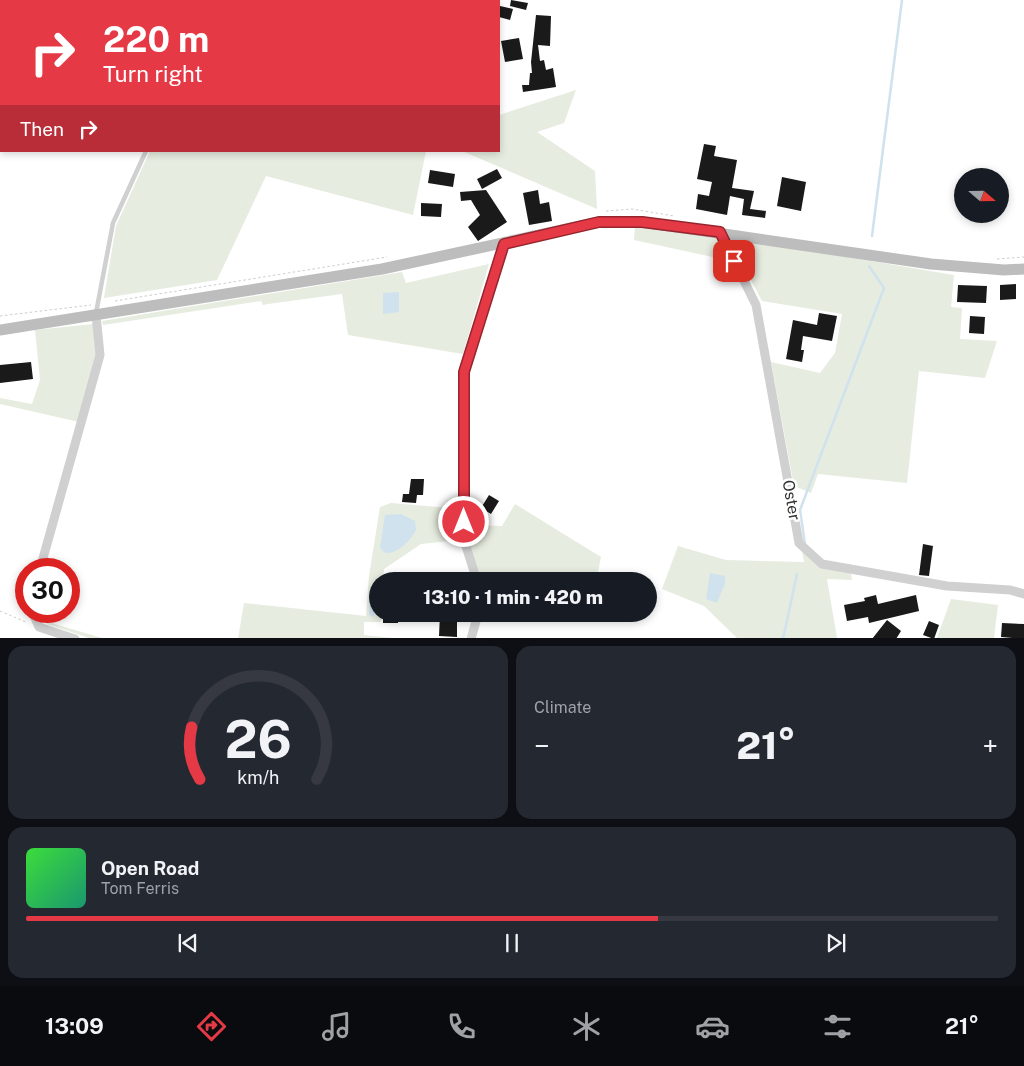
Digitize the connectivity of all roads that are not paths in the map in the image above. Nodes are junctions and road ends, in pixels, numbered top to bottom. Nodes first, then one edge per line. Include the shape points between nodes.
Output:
1 (146, 152) edge
2 (720, 232) junction
3 (504, 244) junction
4 (1024, 269) edge
5 (98, 309) junction
6 (0, 330) edge
7 (43, 558) edge
8 (474, 572) edge
9 (1024, 594) edge
10 (476, 622) edge
11 (38, 623) edge
12 (75, 638) edge
13 (471, 638) edge

1 - 5 lane via 113,224
2 - 3 main road via 642,222 599,222
2 - 4 main road via 931,264
2 - 9 street, Oster via 756,305 799,543 822,564 947,586 1010,590
3 - 5 main road via 382,269
3 - 8 street via 464,372 464,540
5 - 6 main road
5 - 7 street via 100,355
10 - 13 street
11 - 12 street

